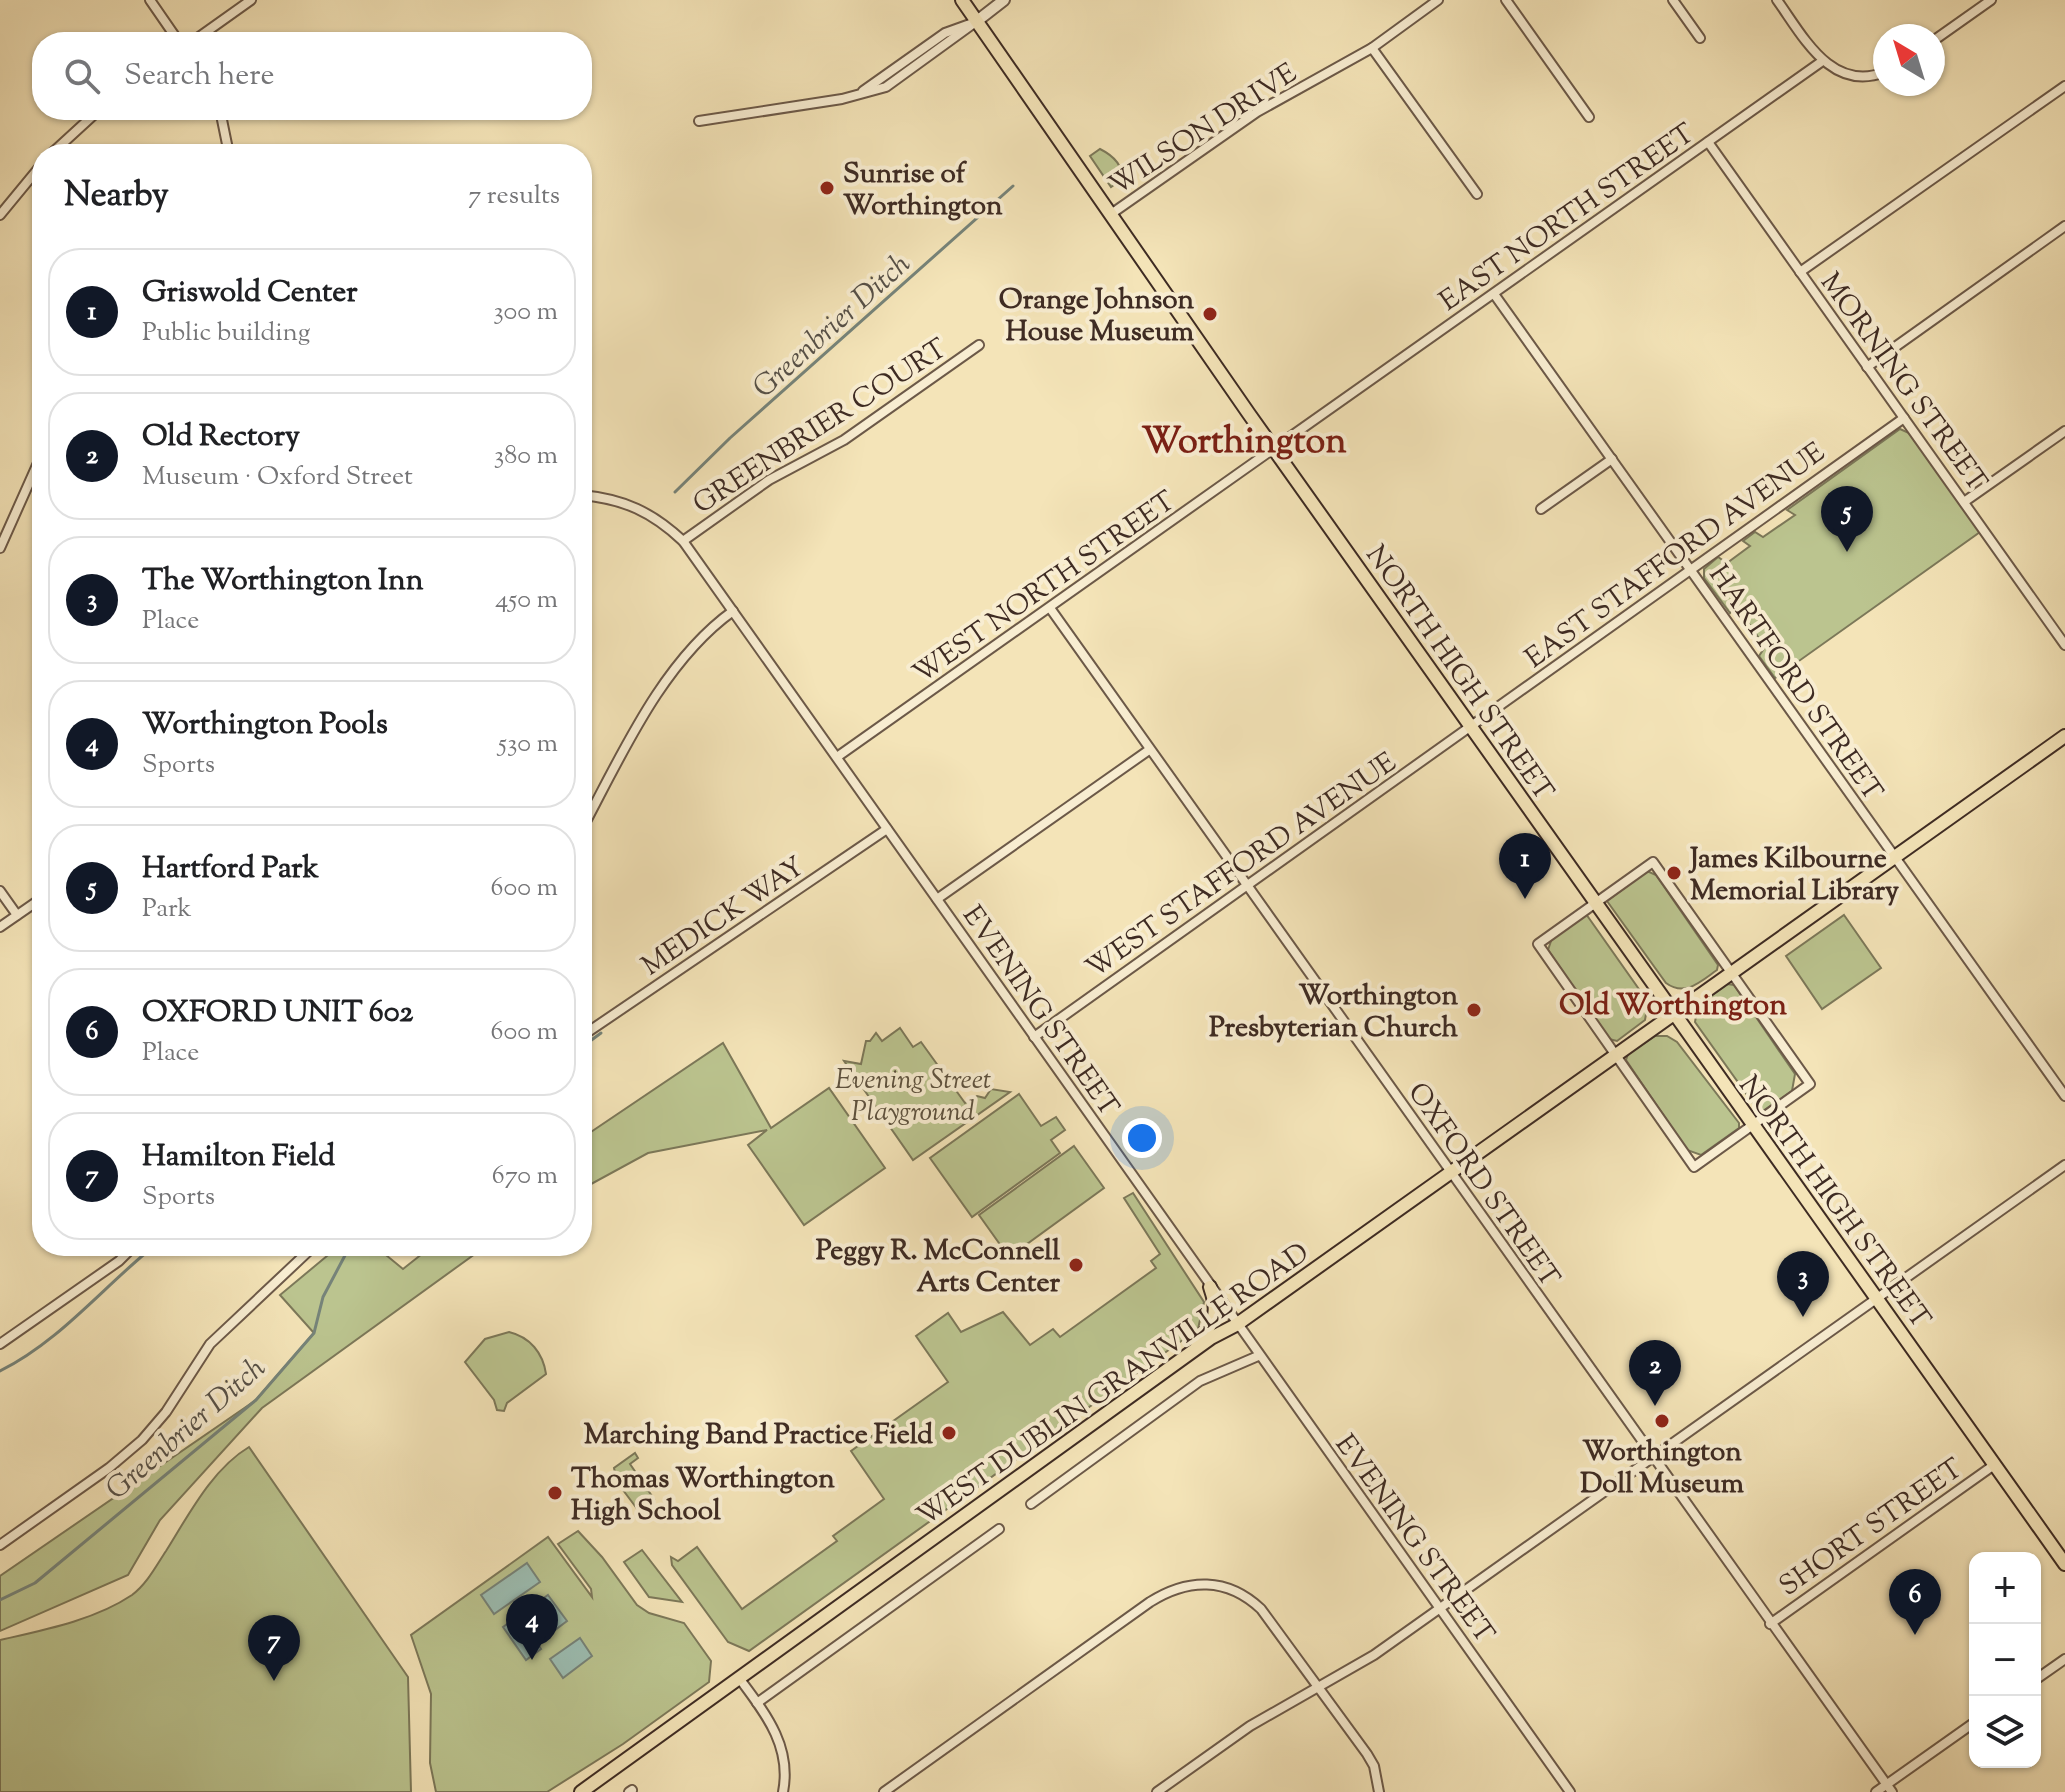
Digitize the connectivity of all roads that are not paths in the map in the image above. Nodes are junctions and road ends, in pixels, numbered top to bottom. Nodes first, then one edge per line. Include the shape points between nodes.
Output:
1 (150, 0) edge
2 (251, 0) edge
3 (962, 0) edge
4 (1004, 0) edge
5 (1438, 0) edge
6 (1506, 0) edge
7 (1673, 0) edge
8 (1777, 0) edge
9 (1991, 0) edge
10 (1976, 4) edge
11 (977, 21) junction
12 (1945, 31) edge
13 (172, 32) edge
14 (206, 32) edge
15 (1700, 38) dead end
16 (1372, 48) junction
17 (1821, 62) junction
18 (1873, 73) edge
19 (2065, 86) edge
20 (1589, 117) dead end
21 (88, 120) edge
22 (222, 120) edge
23 (699, 121) dead end
24 (1708, 142) junction
25 (62, 144) edge
26 (227, 144) edge
27 (32, 176) edge
28 (1477, 194) dead end
29 (1111, 214) junction
30 (0, 215) edge
31 (2065, 226) edge
32 (1800, 272) junction
33 (1494, 294) junction
34 (979, 345) dead end
35 (1867, 367) junction
36 (1904, 418) junction
37 (2065, 431) edge
38 (1274, 450) junction
39 (1612, 459) junction
40 (32, 476) edge
41 (592, 496) edge
42 (1964, 502) junction
43 (1541, 509) dead end
44 (683, 541) junction
45 (0, 548) edge
46 (1690, 569) junction
47 (1050, 608) junction
48 (733, 611) junction
49 (2065, 645) edge
50 (1470, 727) junction
51 (2065, 736) edge
52 (1149, 750) junction
53 (837, 757) junction
54 (592, 812) edge
55 (887, 829) junction
56 (1894, 856) junction
57 (1246, 887) junction
58 (0, 891) edge
59 (937, 899) junction
60 (1595, 904) junction
61 (32, 905) edge
62 (17, 915) junction
63 (0, 927) edge
64 (1730, 972) junction
65 (1671, 1013) junction
66 (592, 1029) edge
67 (1034, 1037) junction
68 (1615, 1054) junction
69 (2065, 1096) edge
70 (1753, 1125) junction
71 (2065, 1165) edge
72 (1449, 1172) junction
73 (124, 1256) edge
74 (303, 1256) edge
75 (1210, 1287) junction
76 (1876, 1299) junction
77 (1236, 1325) junction
78 (0, 1344) edge
79 (1191, 1353) junction
80 (1258, 1356) junction
81 (1652, 1458) junction
82 (1994, 1465) junction
83 (1031, 1504) dead end
84 (999, 1529) dead end
85 (0, 1545) edge
86 (2065, 1564) edge
87 (1440, 1609) junction
88 (1770, 1624) junction
89 (2065, 1659) edge
90 (2041, 1676) edge
91 (739, 1678) junction
92 (1318, 1688) junction
93 (757, 1703) junction
94 (1969, 1727) edge
95 (1889, 1788) edge
96 (1568, 1791) edge
97 (581, 1792) edge
98 (783, 1792) edge
99 (884, 1792) edge
100 (1157, 1792) edge
101 (1379, 1792) edge
102 (1876, 1792) edge

1 - 13 street
2 - 14 street
3 - 11 main road, NORTH HIGH STREET
4 - 11 street
5 - 16 street, WILSON DRIVE
6 - 20 street
7 - 15 street
8 - 17 street
9 - 10 street
10 - 12 street
11 - 23 street via 886,87
11 - 29 main road, NORTH HIGH STREET
16 - 28 street
16 - 29 street, WILSON DRIVE via 1257,112
17 - 18 street via 1850,74
17 - 24 street, EAST NORTH STREET
19 - 32 street
21 - 25 street
22 - 26 street
24 - 32 street, MORNING STREET
24 - 33 street, EAST NORTH STREET
27 - 30 street
29 - 38 main road, NORTH HIGH STREET
31 - 35 street
32 - 35 street, MORNING STREET
33 - 38 street, EAST NORTH STREET
33 - 39 street, HARTFORD STREET
34 - 44 street, GREENBRIER COURT via 844,440 777,475
35 - 36 street, MORNING STREET
36 - 42 street, MORNING STREET
36 - 46 street, EAST STAFFORD AVENUE
37 - 42 street
38 - 47 street, WEST NORTH STREET
38 - 50 main road, NORTH HIGH STREET
39 - 43 street
39 - 46 street, HARTFORD STREET
40 - 45 street
41 - 44 street, EVENING STREET via 639,508
42 - 49 street, MORNING STREET
44 - 48 street, EVENING STREET
46 - 50 street, EAST STAFFORD AVENUE
46 - 56 street, HARTFORD STREET
47 - 52 street, OXFORD STREET
47 - 53 street, WEST NORTH STREET
48 - 53 street, EVENING STREET
48 - 54 street via 711,626 672,674
50 - 57 street, WEST STAFFORD AVENUE
50 - 60 main road, NORTH HIGH STREET
51 - 56 main road, WEST DUBLIN GRANVILLE ROAD
52 - 57 street, OXFORD STREET
52 - 59 street
53 - 55 street, EVENING STREET
55 - 59 street, EVENING STREET
55 - 66 street, MEDICK WAY
56 - 64 main road, WEST DUBLIN GRANVILLE ROAD
56 - 69 street, HARTFORD STREET
57 - 67 street, WEST STAFFORD AVENUE
57 - 72 street, OXFORD STREET
58 - 62 street
59 - 67 street, EVENING STREET
60 - 64 street via 1653,862
60 - 65 main road, NORTH HIGH STREET
60 - 68 street via 1538,944
61 - 62 street
62 - 63 street
64 - 65 main road, WEST DUBLIN GRANVILLE ROAD
64 - 70 street via 1810,1084
65 - 68 main road, WEST DUBLIN GRANVILLE ROAD
65 - 70 main road, NORTH HIGH STREET
67 - 75 street, EVENING STREET
68 - 70 street via 1694,1167
68 - 72 main road, WEST DUBLIN GRANVILLE ROAD
70 - 76 main road, NORTH HIGH STREET
71 - 76 street
72 - 77 main road, WEST DUBLIN GRANVILLE ROAD
72 - 81 street, OXFORD STREET
73 - 78 street
74 - 85 street via 210,1344 142,1440
75 - 77 street, EVENING STREET
75 - 79 main road via 1215,1317
76 - 81 street
76 - 82 main road, NORTH HIGH STREET
77 - 79 main road, WEST DUBLIN GRANVILLE ROAD
77 - 80 street, EVENING STREET
79 - 91 main road, WEST DUBLIN GRANVILLE ROAD
80 - 83 street via 1200,1381
80 - 87 street, EVENING STREET
81 - 87 street
81 - 88 street, OXFORD STREET
82 - 86 main road, NORTH HIGH STREET
82 - 88 street, SHORT STREET
84 - 93 street
87 - 92 street
87 - 96 street, EVENING STREET
88 - 95 street, OXFORD STREET
89 - 90 street
91 - 93 street
91 - 97 main road, WEST DUBLIN GRANVILLE ROAD
92 - 99 street via 1261,1609 1237,1591 1216,1584 1183,1585 1150,1602
92 - 100 street via 1250,1726
92 - 101 street via 1367,1754
93 - 98 street via 782,1749
94 - 95 street
95 - 102 street

